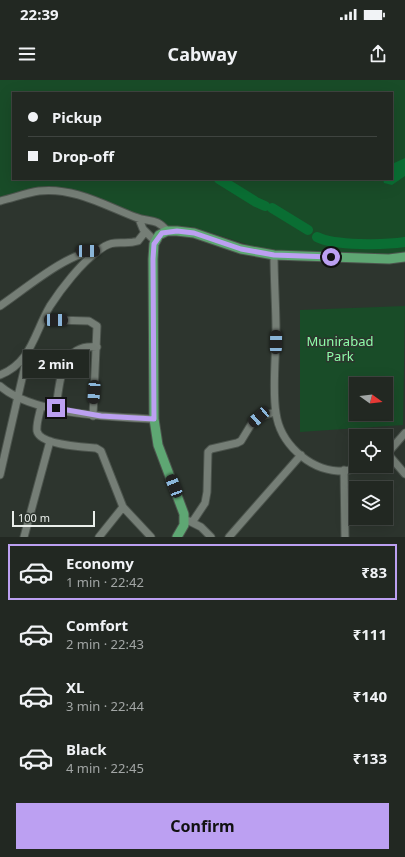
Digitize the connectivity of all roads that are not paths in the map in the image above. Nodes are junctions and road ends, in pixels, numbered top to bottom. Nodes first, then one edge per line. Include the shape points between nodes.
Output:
1 (0, 201) edge
2 (139, 219) junction
3 (167, 231) junction
4 (145, 232) junction
5 (155, 241) junction
6 (97, 251) junction
7 (274, 255) junction
8 (405, 257) edge
9 (0, 306) edge
10 (56, 320) dead end
11 (97, 347) junction
12 (27, 355) junction
13 (0, 375) edge
14 (0, 386) edge
15 (18, 399) junction
16 (41, 406) junction
17 (56, 408) junction
18 (275, 412) junction
19 (93, 416) junction
20 (154, 419) junction
21 (405, 433) edge
22 (50, 442) junction
23 (393, 448) edge
24 (301, 455) junction
25 (393, 461) edge
26 (349, 469) edge
27 (344, 470) junction
28 (405, 474) edge
29 (0, 475) edge
30 (123, 507) junction
31 (189, 521) junction
32 (181, 535) edge
33 (24, 537) edge
34 (99, 537) edge
35 (151, 537) edge
36 (211, 537) edge
37 (229, 537) edge
38 (345, 537) edge

1 - 2 street via 38,191 67,192 81,195
2 - 3 street via 158,222
2 - 4 street
3 - 5 main road via 159,235
3 - 7 main road via 194,233 241,249
4 - 5 street
4 - 6 street via 138,241 114,242
5 - 20 main road
6 - 9 street via 84,252 69,260
6 - 12 street via 56,298
7 - 8 main road via 390,259
7 - 18 street
10 - 11 street via 94,322 97,326
11 - 17 street via 83,347 71,354 62,374
11 - 19 street
12 - 13 street via 17,366
12 - 15 street
14 - 15 street
15 - 16 street
15 - 29 street
16 - 17 street
16 - 22 street via 37,430 40,436
17 - 19 street
18 - 24 street via 286,441
18 - 31 street via 259,417 241,441 208,452 208,492 205,503
19 - 20 street
20 - 31 main road via 158,445
21 - 23 street
22 - 30 street via 96,448 101,451
22 - 33 street
24 - 27 street via 326,468
24 - 37 street
25 - 28 street
26 - 27 street
27 - 38 street
30 - 34 street
30 - 35 street
31 - 32 main road
31 - 36 street

